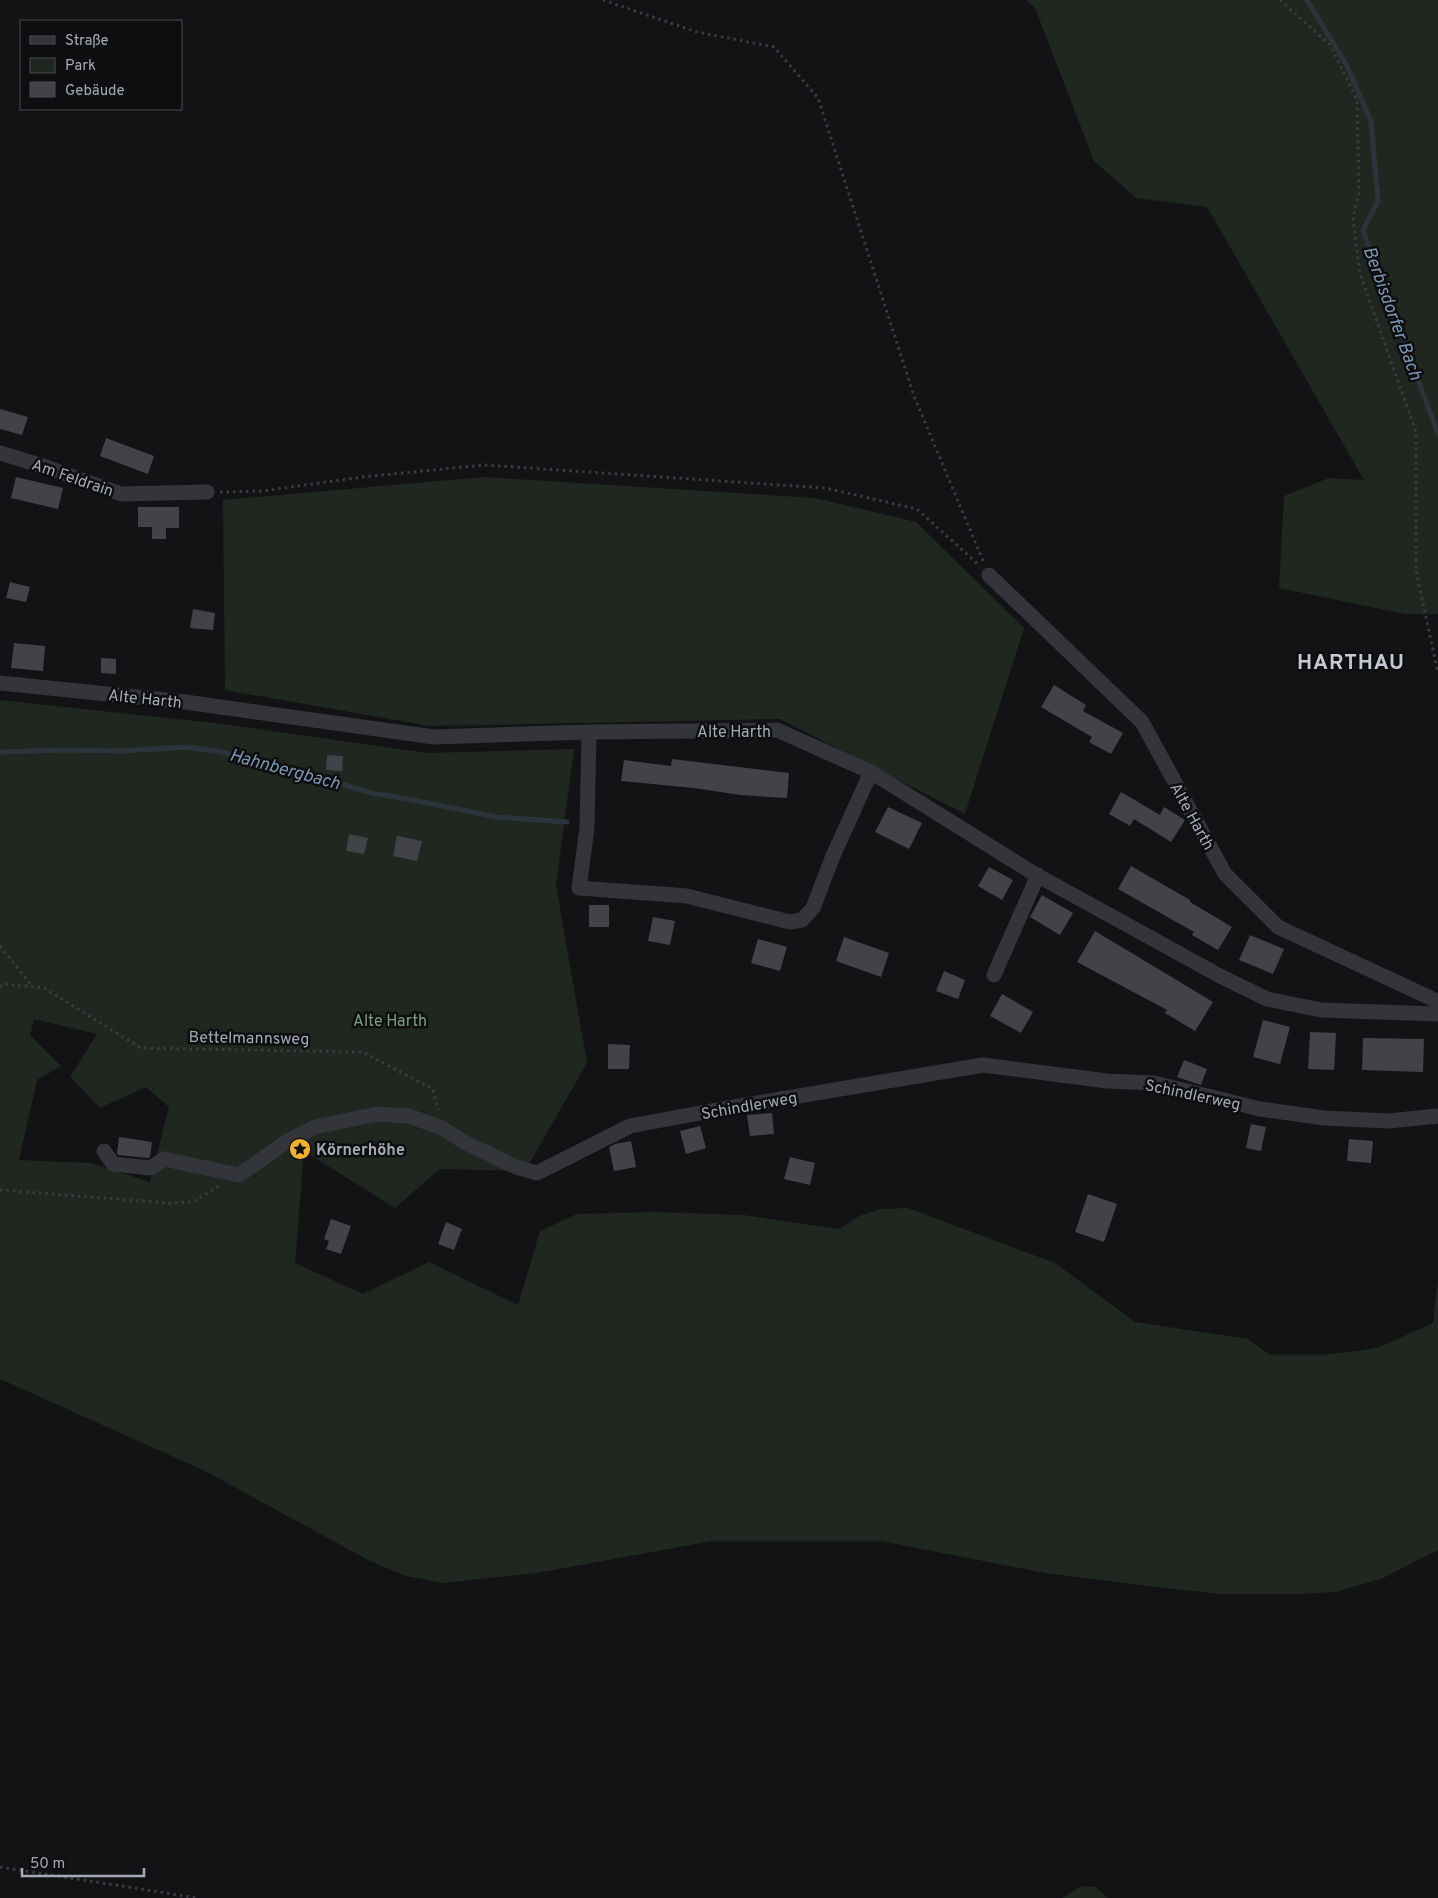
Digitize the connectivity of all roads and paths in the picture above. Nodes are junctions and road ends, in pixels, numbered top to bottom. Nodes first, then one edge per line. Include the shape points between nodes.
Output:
1 (602, 0) edge
2 (1280, 0) edge
3 (0, 454) edge
4 (207, 492) joint
5 (989, 575) junction
6 (1438, 674) edge
7 (0, 682) edge
8 (589, 732) junction
9 (871, 772) junction
10 (1038, 875) junction
11 (0, 946) edge
12 (994, 975) dead end
13 (32, 986) junction
14 (0, 987) edge
15 (1438, 1003) edge
16 (1438, 1014) edge
17 (1438, 1116) edge
18 (442, 1128) junction
19 (104, 1151) dead end
20 (240, 1175) junction
21 (0, 1190) edge
22 (0, 1867) edge
23 (198, 1898) edge

1 - 5 path via 697,32 774,47 818,98 914,396
2 - 6 path via 1330,45 1357,100 1359,193 1353,218 1360,274 1416,432 1416,572
3 - 4 street, Am Feldrain via 121,494
4 - 5 path via 262,491 484,465 825,488 917,509
5 - 15 street, Alte Harth via 1142,722 1225,874 1278,927
7 - 8 street, Alte Harth via 184,702 434,738
8 - 9 street, Alte Harth via 777,730
8 - 9 street via 587,828 579,888 687,896 790,922 802,920 813,908
9 - 10 street, Alte Harth
10 - 12 street
10 - 16 street, Alte Harth via 1267,999 1321,1010
11 - 13 path
13 - 14 path via 3,984
13 - 18 path, Bettelmannsweg via 44,988 141,1048 362,1052 433,1089
17 - 18 street, Schindlerweg via 1388,1121 1324,1118 1260,1109 1154,1083 1107,1081 983,1065 630,1126 538,1173 516,1167
18 - 20 street, Schindlerweg via 409,1116 377,1114 315,1127 286,1142
19 - 20 street via 113,1164 150,1168 164,1159
20 - 21 path via 193,1202 168,1203
22 - 23 path

